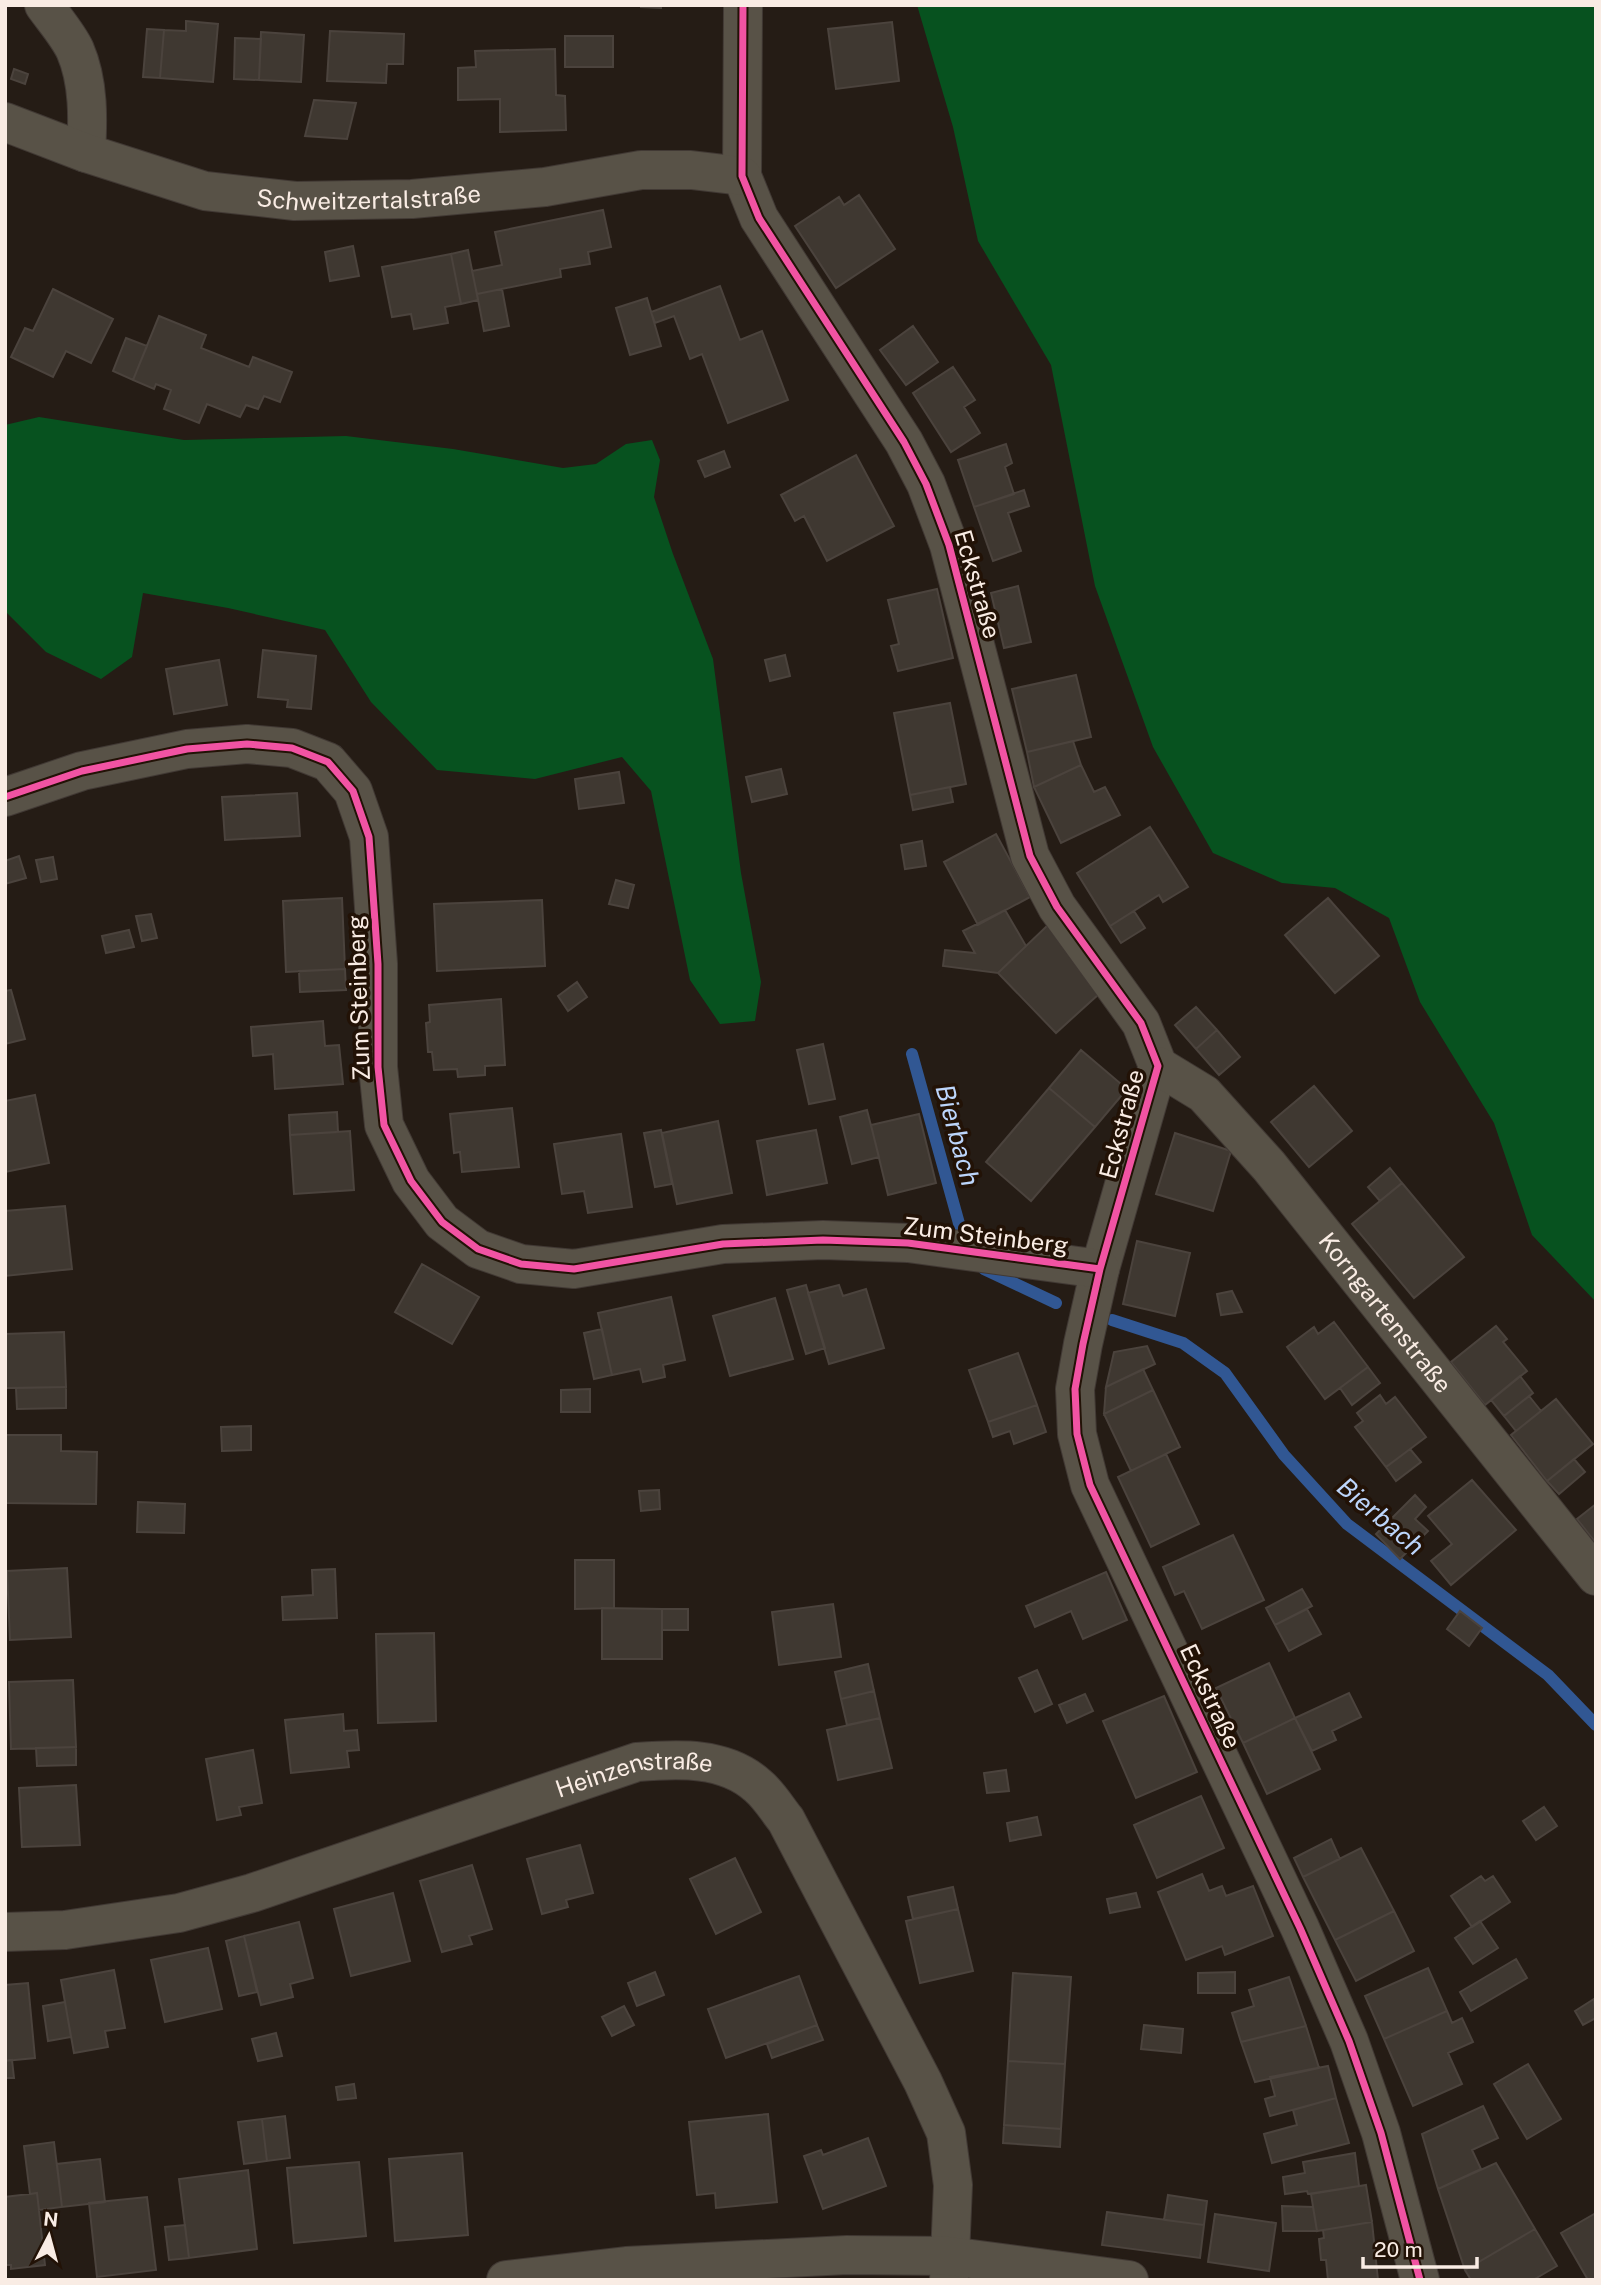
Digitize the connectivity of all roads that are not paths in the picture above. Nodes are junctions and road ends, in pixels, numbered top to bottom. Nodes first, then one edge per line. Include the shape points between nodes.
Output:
1 (44, 5) edge
2 (743, 5) edge
3 (5, 122) edge
4 (86, 153) junction
5 (742, 177) junction
6 (5, 797) edge
7 (1158, 1066) junction
8 (1100, 1269) junction
9 (1596, 1576) edge
10 (5, 1932) edge
11 (949, 2268) edge
12 (506, 2280) edge
13 (1129, 2280) edge
14 (1420, 2280) edge

1 - 4 street via 75,50 85,85
2 - 5 street, Eckstraße
3 - 4 street, Schweitzertalstraße
4 - 5 street, Schweitzertalstraße via 205,191 295,201 412,199 545,187 641,170
5 - 7 street, Eckstraße via 759,218 904,442 926,484 949,545 1030,856 1057,907 1142,1023
6 - 8 street, Zum Steinberg via 82,771 187,748 247,744 292,748 328,762 353,792 369,837 384,1125 411,1181 442,1222 478,1249 521,1264 574,1269 723,1244 823,1240 908,1243
7 - 8 street, Eckstraße
7 - 9 street, Korngartenstraße via 1204,1094 1269,1166
8 - 14 street, Eckstraße via 1075,1389 1077,1434 1090,1485 1349,2041 1381,2133
10 - 11 street, Heinzenstraße via 65,1930 191,1910 637,1762 684,1759 729,1768 758,1785 786,1820 946,2133 953,2185
11 - 12 street via 846,2255 626,2266
11 - 13 street

